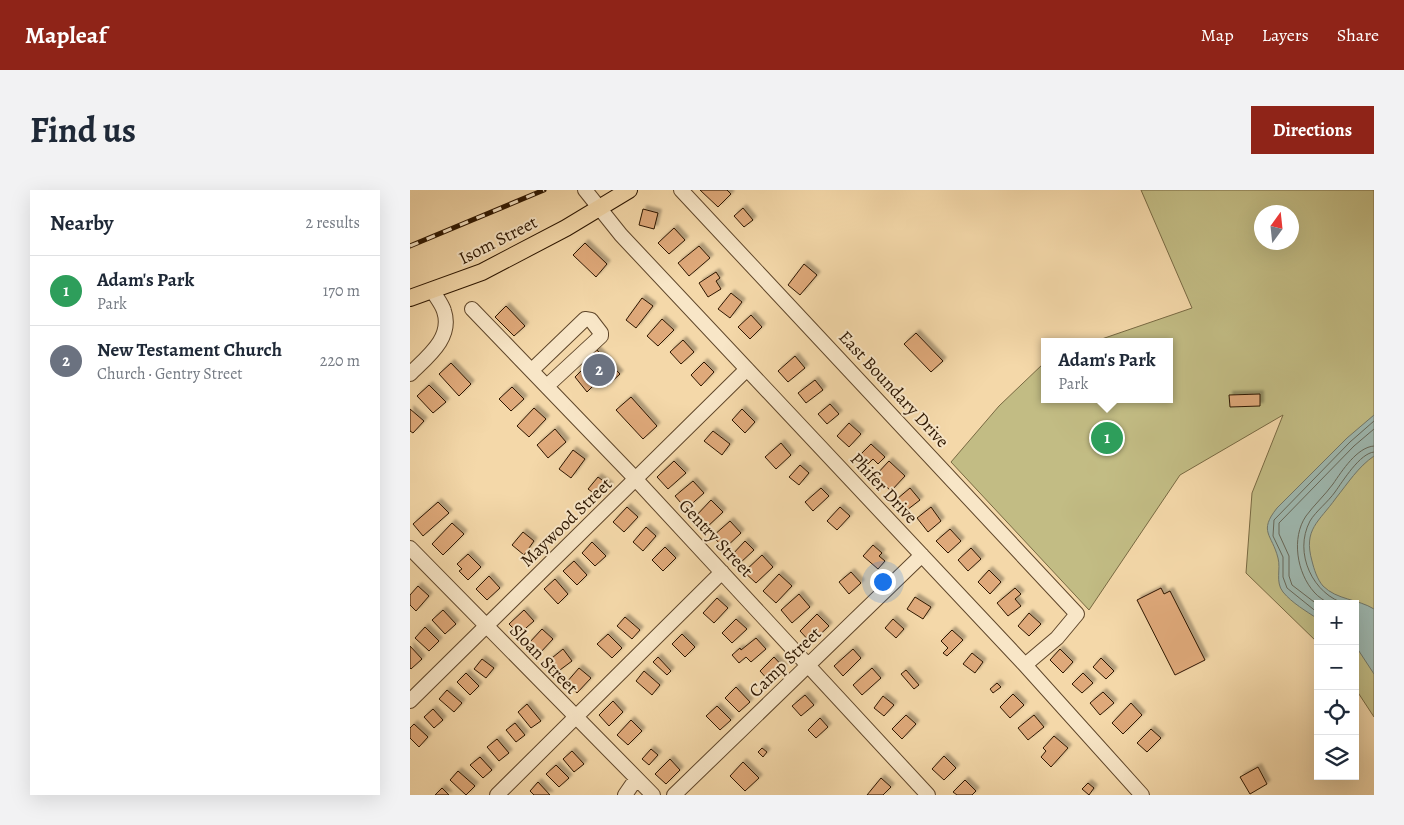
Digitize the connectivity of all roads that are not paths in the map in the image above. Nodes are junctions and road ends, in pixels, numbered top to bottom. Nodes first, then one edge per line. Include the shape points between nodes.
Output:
1 (585, 190) edge
2 (629, 190) edge
3 (682, 190) edge
4 (598, 207) junction
5 (432, 290) junction
6 (410, 298) edge
7 (472, 309) dead end
8 (747, 369) junction
9 (532, 370) junction
10 (410, 374) edge
11 (547, 386) junction
12 (636, 479) junction
13 (410, 548) edge
14 (922, 556) junction
15 (722, 572) junction
16 (486, 626) junction
17 (808, 665) junction
18 (1025, 665) junction
19 (410, 701) edge
20 (575, 717) junction
21 (636, 779) junction
22 (497, 795) edge
23 (625, 795) edge
24 (653, 795) edge
25 (674, 795) edge
26 (928, 795) edge
27 (1144, 795) edge

1 - 4 street, Phifer Drive
2 - 4 main road, Isom Street
3 - 18 street, East Boundary Drive via 1077,614
4 - 5 main road, Isom Street via 566,228 482,272
4 - 8 street, Phifer Drive
5 - 6 main road, Isom Street
5 - 10 street via 444,312 445,329 439,346
7 - 9 street, Gentry Street
8 - 12 street, Maywood Street
8 - 14 street, Phifer Drive
9 - 11 street, Gentry Street
9 - 11 street via 585,319 591,320 601,336
11 - 12 street, Gentry Street
12 - 15 street, Gentry Street
12 - 16 street, Maywood Street
13 - 16 street, Sloan Street
14 - 17 street, Camp Street
14 - 18 street, Phifer Drive
15 - 17 street, Gentry Street
15 - 20 street
16 - 19 street, Maywood Street
16 - 20 street, Sloan Street
17 - 25 street, Camp Street
17 - 26 street, Gentry Street
18 - 27 street, Phifer Drive
20 - 21 street, Sloan Street
20 - 22 street
21 - 23 street
21 - 24 street, Sloan Street

